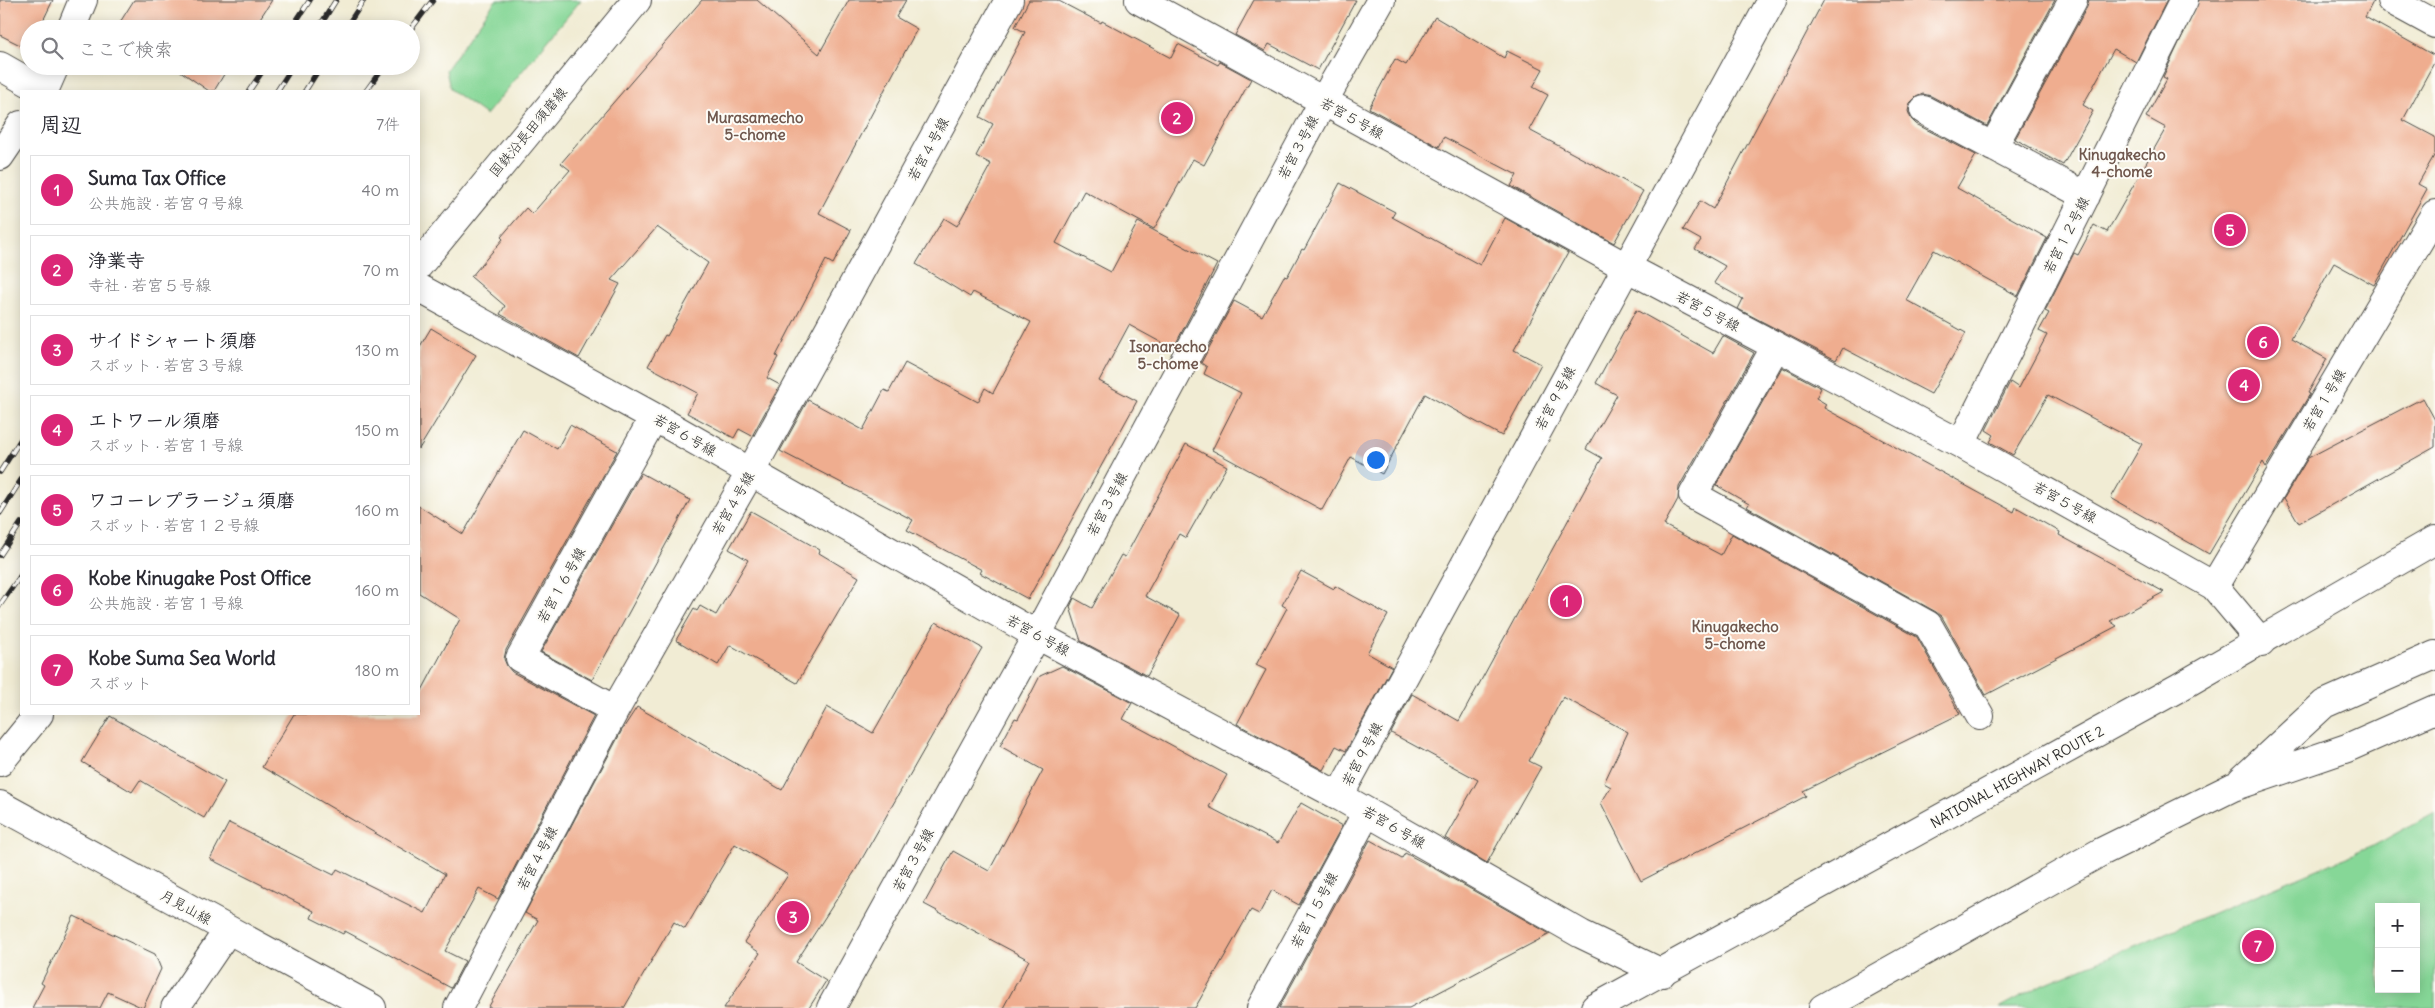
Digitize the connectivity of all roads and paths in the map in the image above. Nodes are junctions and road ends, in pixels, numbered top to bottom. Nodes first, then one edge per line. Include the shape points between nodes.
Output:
1 (83, 0) edge
2 (638, 0) edge
3 (1010, 0) edge
4 (1139, 0) edge
5 (1381, 0) edge
6 (1772, 0) edge
7 (2072, 0) edge
8 (2184, 0) edge
9 (2391, 0) edge
10 (75, 20) edge
11 (2435, 24) edge
12 (0, 66) edge
13 (51, 75) edge
14 (42, 90) edge
15 (44, 90) edge
16 (1322, 102) junction
17 (1924, 110) dead end
18 (20, 126) edge
19 (1993, 147) junction
20 (0, 156) edge
21 (2086, 196) junction
22 (2435, 214) edge
23 (420, 264) edge
24 (1626, 267) junction
25 (420, 289) edge
26 (1776, 346) junction
27 (654, 417) junction
28 (1961, 444) junction
29 (750, 473) junction
30 (2435, 540) edge
31 (2214, 586) junction
32 (1037, 635) junction
33 (2261, 642) junction
34 (2435, 655) edge
35 (2435, 709) edge
36 (615, 710) junction
37 (38, 715) edge
38 (1980, 716) dead end
39 (3, 757) edge
40 (2233, 787) junction
41 (1339, 796) junction
42 (0, 805) edge
43 (1367, 812) junction
44 (228, 930) junction
45 (1662, 973) junction
46 (175, 1008) edge
47 (372, 1008) edge
48 (458, 1008) edge
49 (831, 1008) edge
50 (1261, 1008) edge
51 (1595, 1008) edge
52 (1823, 1008) edge

1 - 10 main road
2 - 23 main road, 国鉄沿長田須磨線
3 - 29 main road, 若宮４号線
4 - 16 main road, 若宮５号線
5 - 16 main road, 若宮３号線
6 - 24 main road, 若宮９号線
7 - 19 main road
8 - 21 main road, 若宮１２号線
9 - 11 main road
12 - 14 main road
13 - 15 main road
16 - 24 main road, 若宮５号線
16 - 32 main road, 若宮３号線
17 - 19 main road
18 - 20 main road
19 - 21 main road
21 - 28 main road, 若宮１２号線
22 - 31 main road, 若宮１号線
24 - 26 main road, 若宮５号線
24 - 41 main road, 若宮９号線
25 - 27 main road, 若宮６号線
26 - 28 main road, 若宮５号線
26 - 38 main road via 1693,496 1928,624
27 - 29 main road, 若宮６号線
27 - 36 main road, 若宮１６号線 via 520,658
28 - 31 main road, 若宮５号線
29 - 32 main road, 若宮６号線
29 - 36 main road, 若宮４号線
30 - 33 main road, NATIONAL HIGHWAY ROUTE 2
31 - 33 main road, 若宮５号線
32 - 41 main road, 若宮６号線
32 - 49 main road, 若宮３号線
33 - 45 main road, NATIONAL HIGHWAY ROUTE 2
34 - 40 main road via 2324,704
35 - 40 main road via 2347,748
36 - 48 main road, 若宮４号線
37 - 39 main road
40 - 52 main road via 2101,852
41 - 43 main road, 若宮６号線
42 - 44 main road, 月見山線
43 - 45 main road, 若宮６号線 via 1581,934
43 - 50 main road, 若宮１５号線
44 - 46 main road
44 - 47 main road, 月見山線
45 - 51 main road, NATIONAL HIGHWAY ROUTE 2

